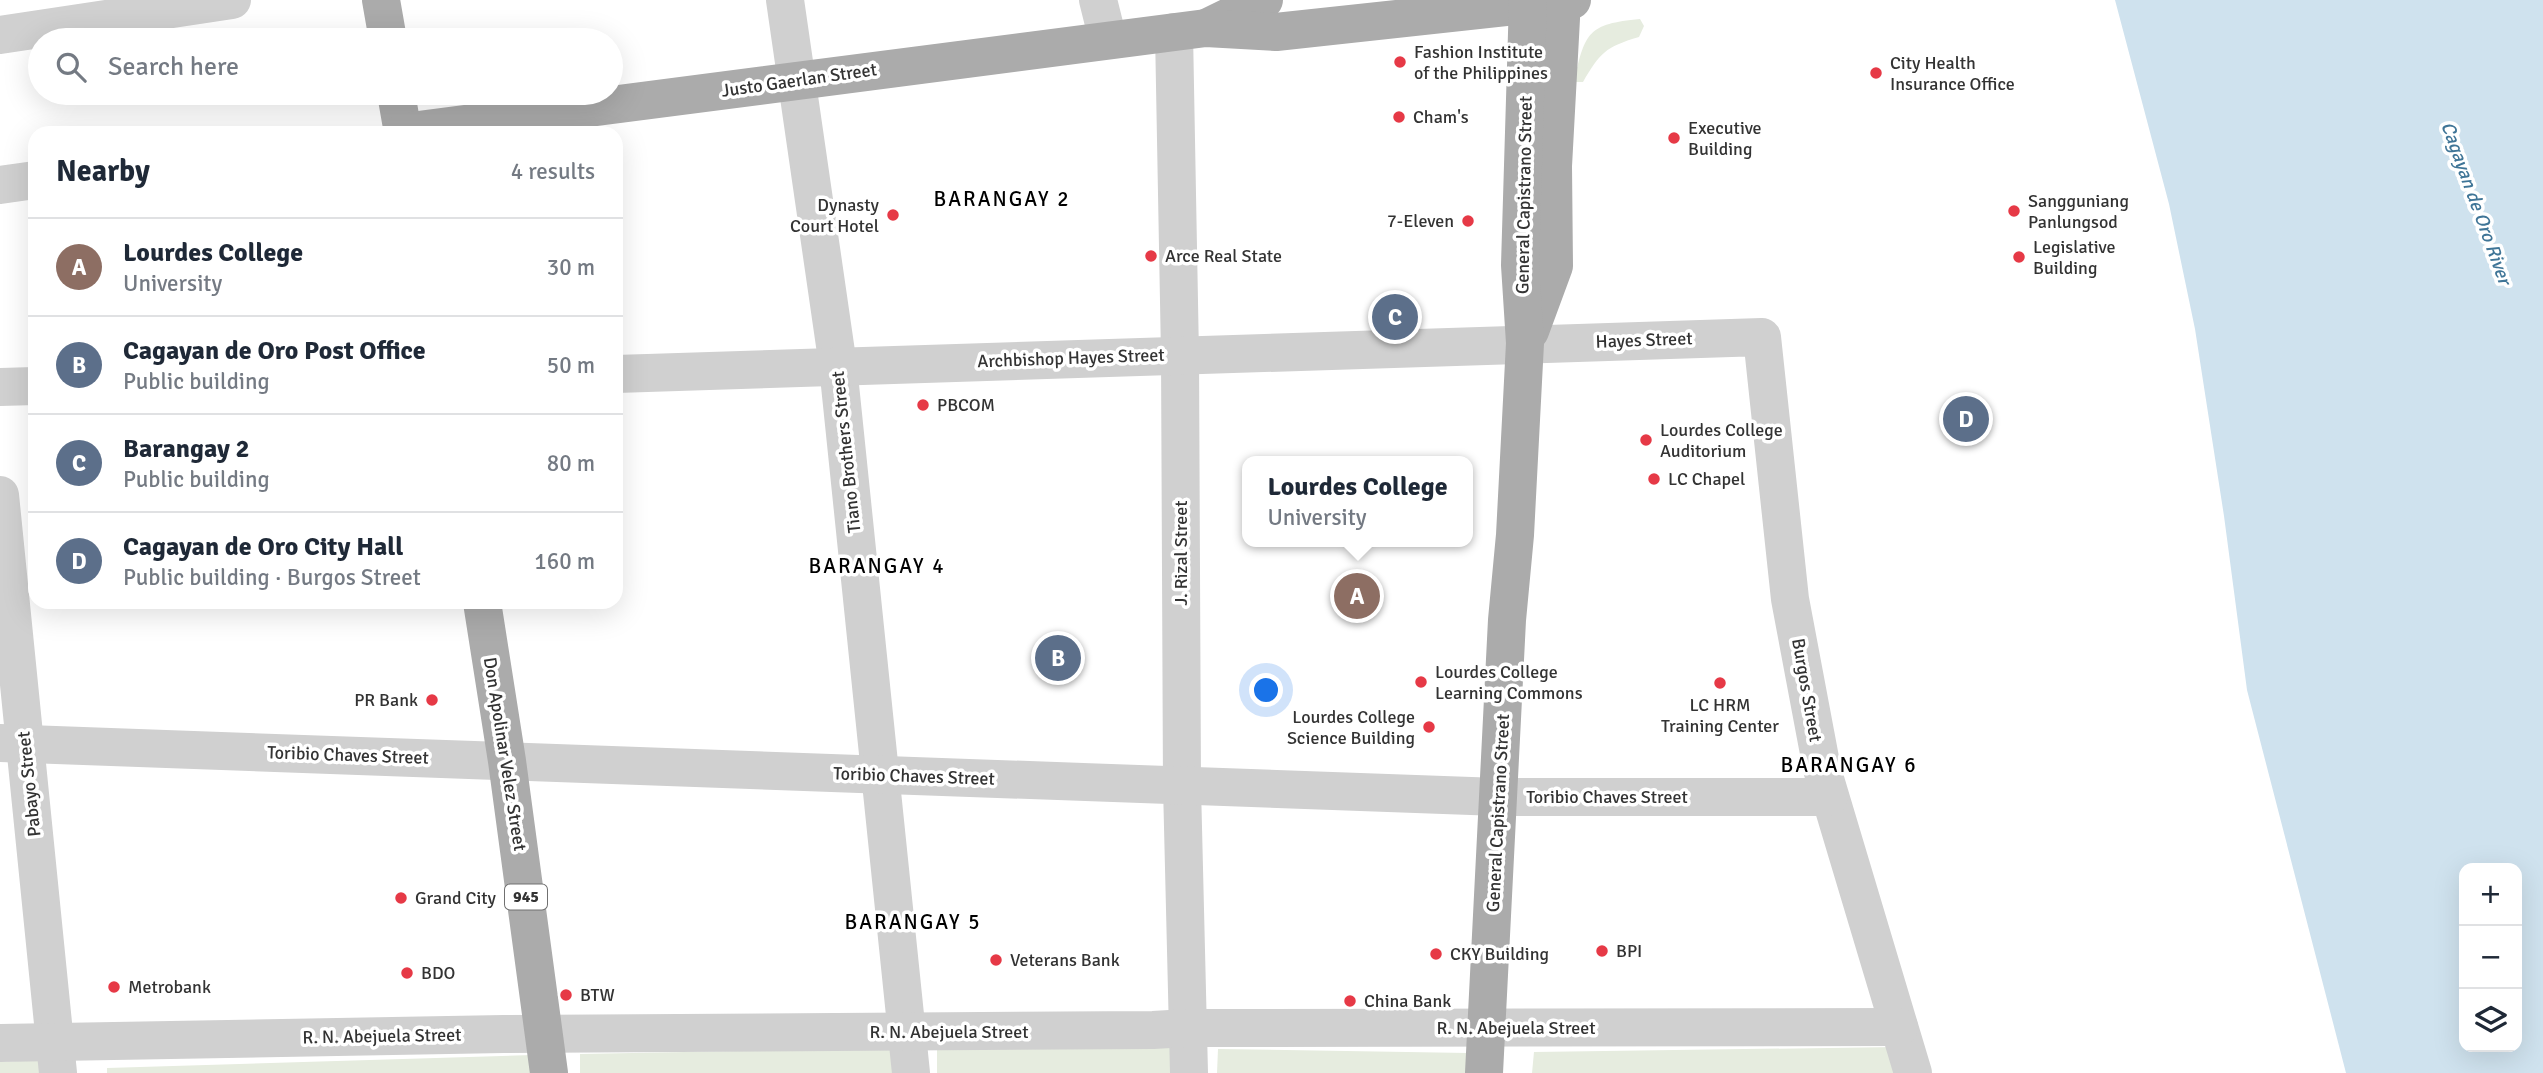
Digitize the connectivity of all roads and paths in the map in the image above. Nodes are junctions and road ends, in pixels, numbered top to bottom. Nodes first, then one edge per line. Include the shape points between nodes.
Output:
1 (232, 0) edge
2 (381, 0) edge
3 (785, 0) edge
4 (1098, 0) edge
5 (1264, 0) edge
6 (1550, 1) edge
7 (46, 28) edge
8 (386, 28) edge
9 (1190, 30) junction
10 (28, 31) edge
11 (0, 35) edge
12 (1108, 40) junction
13 (796, 80) junction
14 (397, 105) edge
15 (398, 126) edge
16 (491, 126) edge
17 (28, 181) edge
18 (0, 185) edge
19 (1762, 337) joint
20 (1525, 343) junction
21 (1180, 355) junction
22 (838, 366) junction
23 (623, 374) edge
24 (28, 386) edge
25 (0, 387) edge
26 (0, 495) edge
27 (483, 609) edge
28 (12, 743) edge
29 (508, 761) junction
30 (879, 774) junction
31 (1182, 786) junction
32 (1499, 797) junction
33 (1829, 797) junction
34 (1899, 1027) junction
35 (1187, 1028) junction
36 (1487, 1028) junction
37 (905, 1032) junction
38 (545, 1034) junction
39 (0, 1043) edge
40 (56, 1058) edge
41 (549, 1073) edge
42 (911, 1073) edge
43 (1189, 1073) edge
44 (1484, 1073) edge
45 (1913, 1073) edge

1 - 7 street
2 - 8 main road
3 - 13 street, Tiano Brothers Street
4 - 12 street
5 - 9 main road, Justo Gaerlan Street
6 - 9 main road, Justo Gaerlan Street via 1276,32
6 - 20 main road, General Capistrano Street via 1520,265
9 - 12 main road, Justo Gaerlan Street
9 - 21 street, J. Rizal Street
10 - 11 street
12 - 13 main road, Justo Gaerlan Street
13 - 16 main road, Justo Gaerlan Street
13 - 22 street, Tiano Brothers Street
14 - 15 main road
17 - 18 street
19 - 20 street, Hayes Street
19 - 33 street, Burgos Street via 1790,599
20 - 21 street, Archbishop Hayes Street
20 - 32 main road, General Capistrano Street
21 - 22 street, Archbishop Hayes Street
21 - 31 street, J. Rizal Street
22 - 23 street, Archbishop Hayes Street
22 - 30 street, Tiano Brothers Street
24 - 25 street
26 - 28 street, Pabayo Street
27 - 29 main road, Don Apolinar Velez Street / 945
28 - 29 street, Toribio Chaves Street
28 - 40 street, Pabayo Street
29 - 30 street, Toribio Chaves Street
29 - 38 main road, Don Apolinar Velez Street / 945
30 - 31 street, Toribio Chaves Street
30 - 37 street, Tiano Brothers Street
31 - 32 street, Toribio Chaves Street
31 - 35 street, J. Rizal Street
32 - 33 street, Toribio Chaves Street
32 - 36 main road, General Capistrano Street
33 - 34 street, Burgos Street
34 - 36 street, R. N. Abejuela Street
34 - 45 street, Burgos Street
35 - 36 street, R. N. Abejuela Street
35 - 37 street, R. N. Abejuela Street
35 - 43 street, J. Rizal Street
36 - 44 main road, General Capistrano Street
37 - 38 street, R. N. Abejuela Street
37 - 42 street, Tiano Brothers Street
38 - 40 street, R. N. Abejuela Street
38 - 41 main road, Don Apolinar Velez Street / 945
39 - 40 street, R. N. Abejuela Street

